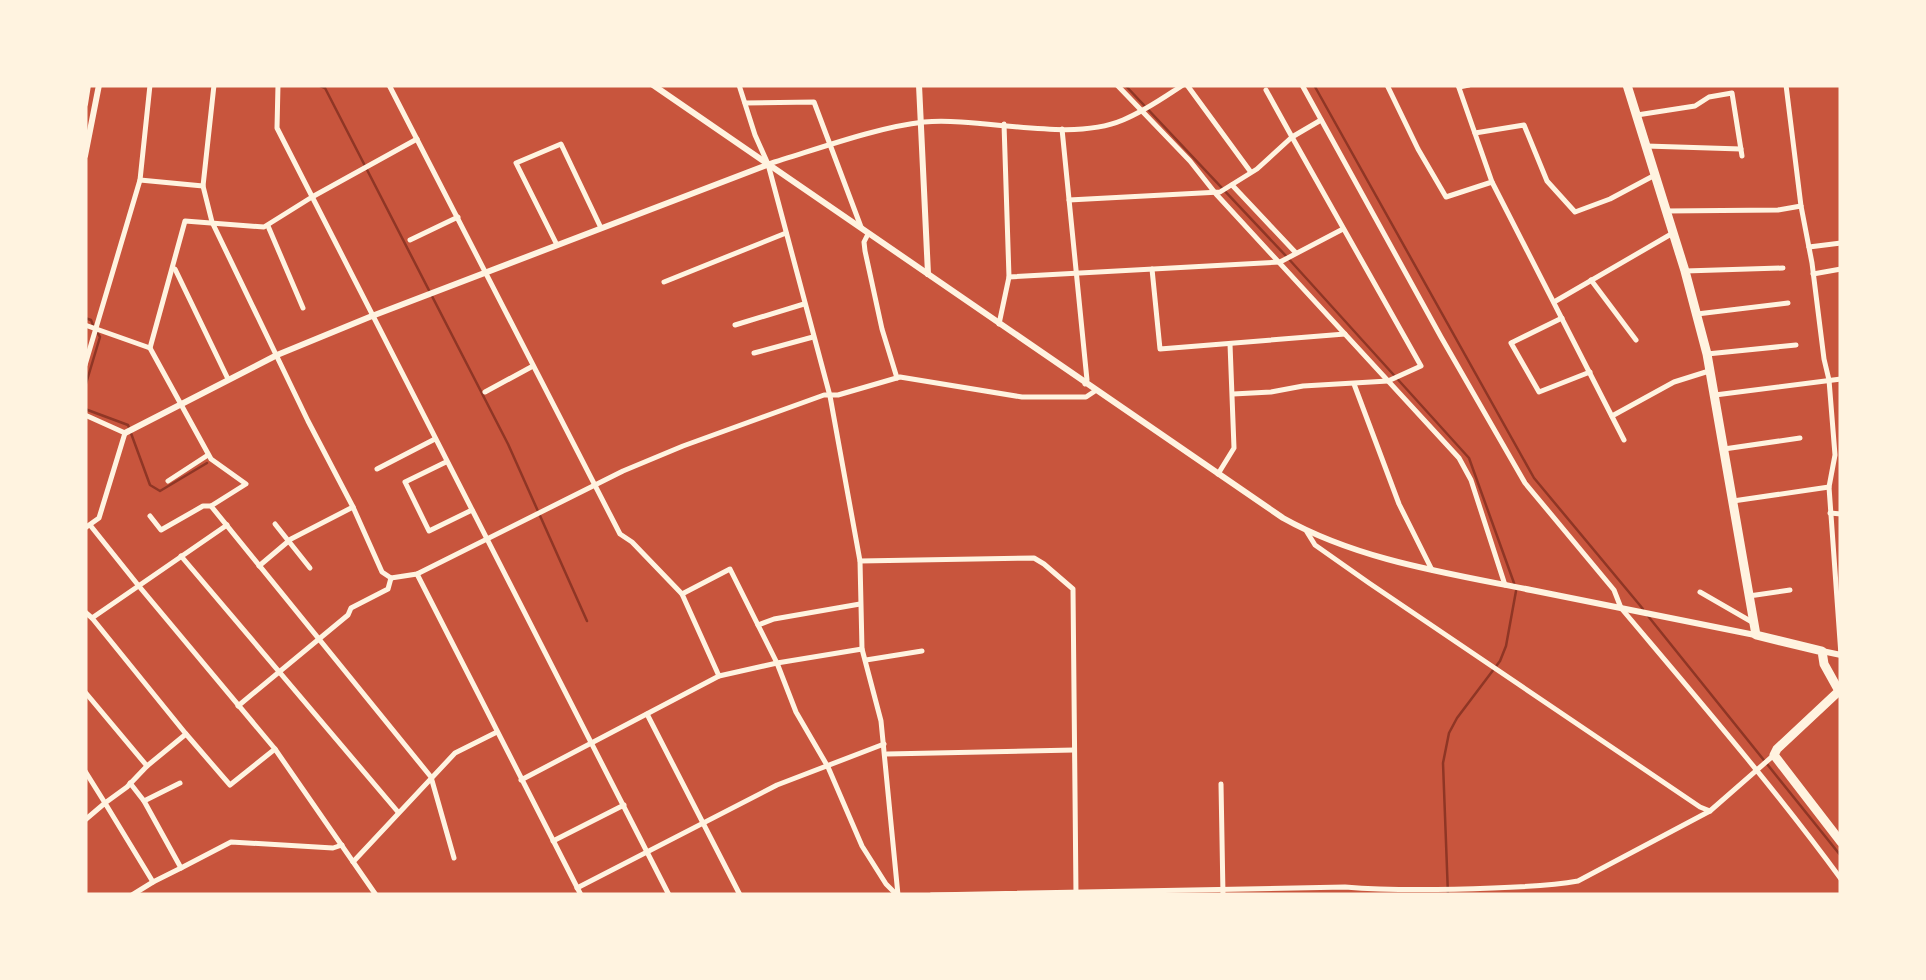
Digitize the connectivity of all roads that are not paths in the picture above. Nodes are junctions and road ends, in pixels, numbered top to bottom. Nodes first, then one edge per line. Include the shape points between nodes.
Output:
1 (88, 85) edge
2 (98, 85) edge
3 (150, 85) edge
4 (214, 85) edge
5 (278, 85) edge
6 (389, 85) edge
7 (653, 85) edge
8 (738, 85) edge
9 (919, 85) edge
10 (1117, 85) edge
11 (1185, 85) edge
12 (1302, 85) edge
13 (1388, 85) edge
14 (1469, 85) edge
15 (1627, 85) edge
16 (1786, 85) edge
17 (1458, 86) edge
18 (1266, 90) dead end
19 (745, 103) junction
20 (85, 104) edge
21 (1141, 112) junction
22 (1637, 115) junction
23 (1321, 120) junction
24 (920, 122) junction
25 (1004, 124) junction
26 (1062, 129) junction
27 (1475, 133) junction
28 (1292, 136) junction
29 (418, 138) junction
30 (831, 146) junction
31 (1646, 146) junction
32 (85, 156) edge
33 (768, 164) junction
34 (1251, 172) junction
35 (1655, 176) junction
36 (140, 180) junction
37 (1492, 182) junction
38 (1232, 184) junction
39 (203, 186) junction
40 (1216, 194) junction
41 (312, 197) junction
42 (1070, 200) junction
43 (1801, 206) junction
44 (1666, 211) junction
45 (458, 217) junction
46 (212, 222) junction
47 (268, 226) junction
48 (600, 228) junction
49 (1343, 229) junction
50 (865, 231) junction
51 (786, 233) junction
52 (1673, 233) junction
53 (410, 240) dead end
54 (1841, 243) edge
55 (557, 244) junction
56 (1809, 247) junction
57 (1296, 253) junction
58 (1280, 262) junction
59 (174, 267) junction
60 (1783, 268) dead end
61 (1841, 268) edge
62 (1152, 269) junction
63 (1684, 271) junction
64 (487, 272) junction
65 (1077, 273) junction
66 (928, 274) junction
67 (1814, 274) junction
68 (1009, 277) junction
69 (1592, 280) junction
70 (664, 282) dead end
71 (1554, 302) junction
72 (805, 304) junction
73 (1788, 304) dead end
74 (303, 308) dead end
75 (1697, 314) junction
76 (372, 316) junction
77 (1562, 318) junction
78 (999, 324) junction
79 (85, 325) edge
80 (735, 325) dead end
81 (96, 330) junction
82 (1345, 334) junction
83 (814, 337) junction
84 (1636, 340) dead end
85 (1230, 344) junction
86 (1796, 345) dead end
87 (150, 348) junction
88 (754, 353) dead end
89 (278, 354) junction
90 (1707, 354) junction
91 (85, 365) edge
92 (534, 366) junction
93 (1711, 370) junction
94 (1590, 372) junction
95 (897, 378) junction
96 (228, 379) junction
97 (1829, 380) junction
98 (1841, 380) edge
99 (1388, 381) junction
100 (1085, 384) junction
101 (1354, 384) junction
102 (1095, 391) junction
103 (484, 392) dead end
104 (1233, 394) junction
105 (1715, 395) junction
106 (830, 396) junction
107 (180, 405) junction
108 (85, 416) edge
109 (1612, 416) junction
110 (125, 434) junction
111 (1800, 438) dead end
112 (435, 439) junction
113 (1624, 440) dead end
114 (1724, 449) junction
115 (209, 455) junction
116 (1838, 455) edge
117 (447, 462) junction
118 (377, 469) dead end
119 (1218, 474) junction
120 (168, 480) dead end
121 (594, 485) junction
122 (1828, 487) junction
123 (1733, 501) junction
124 (210, 506) junction
125 (353, 508) junction
126 (472, 510) junction
127 (1830, 513) junction
128 (1841, 514) edge
129 (150, 516) dead end
130 (274, 524) dead end
131 (226, 525) junction
132 (88, 526) edge
133 (1306, 531) junction
134 (487, 539) junction
135 (288, 541) junction
136 (182, 556) junction
137 (860, 562) junction
138 (260, 566) junction
139 (310, 568) dead end
140 (1432, 570) junction
141 (417, 574) junction
142 (391, 578) junction
143 (138, 585) junction
144 (1504, 585) junction
145 (1790, 590) dead end
146 (1700, 592) dead end
147 (682, 594) junction
148 (1749, 596) junction
149 (860, 604) junction
150 (1620, 608) junction
151 (85, 612) edge
152 (92, 618) junction
153 (1754, 623) junction
154 (758, 625) junction
155 (1756, 635) junction
156 (320, 640) junction
157 (862, 649) junction
158 (1822, 650) junction
159 (922, 651) dead end
160 (1841, 655) edge
161 (866, 660) junction
162 (777, 663) junction
163 (280, 672) junction
164 (720, 676) junction
165 (1840, 690) edge
166 (85, 692) edge
167 (238, 706) junction
168 (647, 714) junction
169 (497, 732) junction
170 (186, 734) junction
171 (592, 743) junction
172 (884, 744) junction
173 (276, 749) junction
174 (1074, 750) junction
175 (886, 754) junction
176 (1772, 756) junction
177 (146, 766) junction
178 (828, 767) junction
179 (1757, 769) junction
180 (85, 771) edge
181 (431, 776) junction
182 (522, 780) junction
183 (180, 782) dead end
184 (130, 783) junction
185 (1222, 784) dead end
186 (144, 801) junction
187 (105, 803) junction
188 (624, 805) junction
189 (1710, 810) junction
190 (398, 812) junction
191 (85, 820) edge
192 (703, 823) junction
193 (553, 841) junction
194 (1841, 842) edge
195 (342, 846) junction
196 (648, 852) junction
197 (454, 858) dead end
198 (353, 862) junction
199 (181, 868) junction
200 (1841, 879) edge
201 (153, 882) junction
202 (1344, 887) junction
203 (577, 888) junction
204 (1223, 892) edge
205 (1076, 893) edge
206 (1438, 893) edge
207 (132, 895) edge
208 (376, 895) edge
209 (580, 895) edge
210 (669, 895) edge
211 (740, 895) edge
212 (897, 895) edge
213 (932, 895) edge
214 (1345, 895) edge

1 - 20 street
2 - 32 street
3 - 36 street
4 - 39 street
5 - 41 street via 277,128
6 - 29 street
7 - 33 street
8 - 19 street
9 - 24 street
10 - 21 street
11 - 21 street
11 - 34 street
12 - 23 street
13 - 37 street via 1446,197
14 - 17 street
15 - 22 main road
16 - 43 street
17 - 27 street
18 - 28 street
19 - 30 street via 814,102
19 - 33 street
21 - 26 street via 1099,127
21 - 40 street
22 - 31 main road
22 - 31 street via 1732,94 1741,153
23 - 28 street
23 - 150 street via 1525,483 1614,590
24 - 25 street
24 - 30 street
24 - 66 street
25 - 26 street
25 - 68 street
26 - 42 street
27 - 35 street via 1524,125 1547,181 1575,212
27 - 37 street
28 - 34 street
28 - 49 street
29 - 41 street
29 - 45 street
30 - 33 street
30 - 50 street
31 - 35 main road
33 - 48 street
33 - 50 street
33 - 51 street
34 - 38 street
35 - 44 main road
36 - 39 street
36 - 81 street
37 - 71 street
38 - 40 street
38 - 57 street
39 - 46 street
40 - 42 street
40 - 58 street
41 - 47 street
41 - 76 street
42 - 65 street
43 - 44 street
43 - 56 street
44 - 52 main road
45 - 53 street
45 - 64 street
46 - 47 street
46 - 59 street via 185,221
46 - 89 street
47 - 74 street
48 - 55 street
48 - 55 street via 560,144 516,164
49 - 57 street
49 - 99 street via 1421,366
50 - 66 street
50 - 95 street
51 - 70 street
51 - 72 street
52 - 63 main road
52 - 69 street
54 - 56 street
55 - 64 street
56 - 67 street
57 - 58 street
58 - 62 street
58 - 82 street
59 - 87 street
59 - 96 street
60 - 63 street
61 - 67 street
62 - 65 street
62 - 85 street via 1160,349
63 - 75 main road
64 - 76 street
64 - 92 street
65 - 68 street
65 - 100 street
66 - 78 street
67 - 97 street
68 - 78 street
69 - 71 street
69 - 84 street
71 - 77 street
72 - 80 street
72 - 83 street
73 - 75 street
75 - 90 main road
76 - 89 street
76 - 112 street
77 - 94 street
77 - 94 street via 1511,343 1539,392
78 - 100 street
79 - 81 street
81 - 87 street
81 - 91 street
82 - 85 street
82 - 99 street
83 - 88 street
83 - 106 street
85 - 104 street
86 - 90 street
87 - 107 street
89 - 96 street
89 - 125 street
90 - 93 main road
92 - 103 street
92 - 121 street
93 - 105 main road
93 - 109 street
94 - 109 street
95 - 102 street via 1022,397 1086,397
95 - 106 street
96 - 107 street
97 - 98 street
97 - 105 street
97 - 116 street
99 - 101 street
99 - 144 street via 1459,458
100 - 102 street
101 - 104 street
101 - 140 street
102 - 119 street
104 - 119 street via 1234,448
105 - 114 main road
106 - 121 street via 683,446
106 - 137 street
107 - 110 street
107 - 115 street
108 - 110 street
109 - 113 street
110 - 132 street via 99,518
111 - 114 street
112 - 117 street
112 - 118 street
114 - 123 main road
115 - 120 street
115 - 124 street via 246,484
116 - 122 street
117 - 126 street
117 - 126 street via 405,482 429,530
119 - 133 street
121 - 134 street
121 - 147 street via 620,534
122 - 123 street
122 - 127 street
123 - 148 main road
124 - 129 street via 161,530
124 - 131 street
125 - 135 street
125 - 142 street via 382,572
126 - 134 street
127 - 128 street
127 - 160 street
130 - 135 street
131 - 136 street
131 - 138 street
132 - 143 street
133 - 140 street
133 - 189 street via 1370,583
134 - 141 street
134 - 171 street
135 - 138 street
135 - 139 street
136 - 143 street
136 - 163 street
137 - 149 street
137 - 174 street via 1034,558 1044,564 1073,590
138 - 156 street
140 - 144 street
141 - 142 street
141 - 169 street
142 - 156 street via 388,589 352,608
143 - 152 street
143 - 167 street
144 - 150 street
145 - 148 street
146 - 153 street
147 - 154 street via 730,569
147 - 164 street
148 - 153 main road
149 - 154 street
149 - 157 street
150 - 155 street
150 - 179 street
151 - 152 street
152 - 170 street
153 - 155 main road
154 - 162 street
155 - 158 main road
156 - 163 street
156 - 181 street
157 - 161 street
157 - 162 street
158 - 160 street
158 - 165 main road
159 - 161 street
161 - 172 street
162 - 164 street
162 - 178 street
163 - 167 street
163 - 190 street
164 - 168 street
165 - 176 main road
166 - 177 street
167 - 173 street
168 - 171 street
168 - 192 street
169 - 181 street via 454,754
169 - 182 street
170 - 173 street via 230,785
170 - 177 street
171 - 182 street
171 - 188 street
172 - 175 street
172 - 178 street
173 - 195 street
174 - 175 street
174 - 205 street
175 - 212 street
176 - 179 street
176 - 194 main road
177 - 184 street
178 - 192 street
178 - 212 street via 862,846
179 - 189 street
179 - 200 street
180 - 187 street
181 - 190 street
181 - 197 street
182 - 193 street
183 - 186 street
184 - 186 street
184 - 187 street
185 - 204 street
186 - 199 street
187 - 191 street
187 - 201 street
188 - 193 street
188 - 196 street
189 - 206 street via 1578,881
190 - 198 street
192 - 196 street
192 - 211 street
193 - 203 street
195 - 198 street
195 - 199 street via 231,842
196 - 203 street
196 - 210 street
198 - 208 street
199 - 201 street
201 - 207 street
202 - 204 street
202 - 206 street
202 - 214 street
203 - 209 street
204 - 205 street
205 - 213 street

